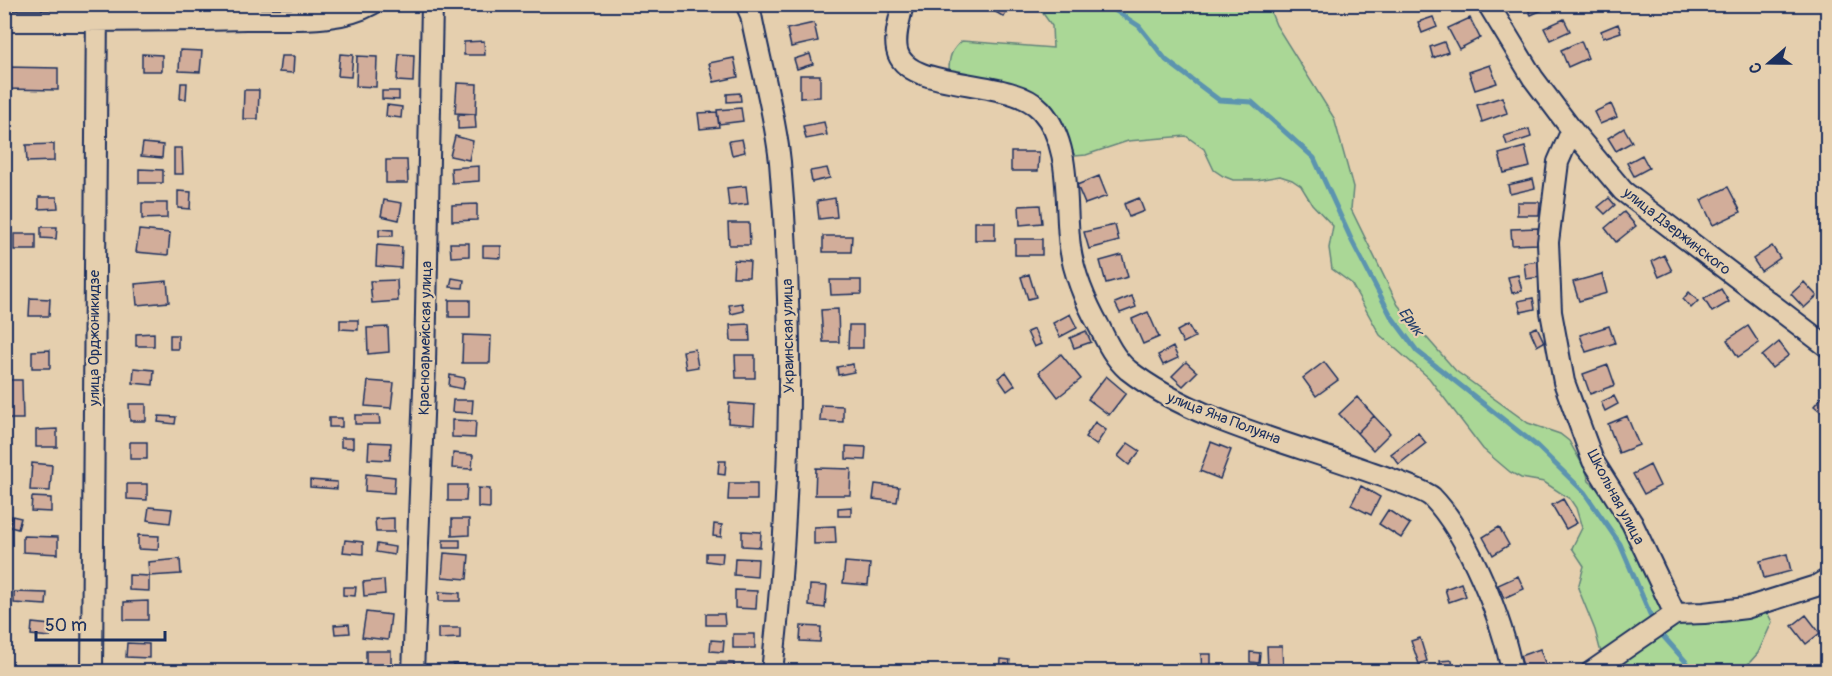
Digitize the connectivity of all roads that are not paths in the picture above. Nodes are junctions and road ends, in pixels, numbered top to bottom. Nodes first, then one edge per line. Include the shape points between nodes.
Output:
1 (372, 4) edge
2 (432, 4) edge
3 (746, 4) edge
4 (903, 4) edge
5 (1488, 4) edge
6 (97, 13) edge
7 (4, 21) edge
8 (1572, 130) junction
9 (1827, 347) edge
10 (1827, 579) edge
11 (1675, 614) junction
12 (92, 672) edge
13 (413, 672) edge
14 (772, 672) edge
15 (1512, 672) edge
16 (1591, 672) edge

1 - 6 street via 360,11 315,18
2 - 13 street, Красноармейская улица via 425,364
3 - 14 street, Украинская улица via 780,160 789,328 783,578
4 - 15 street, улица Яна Полуяна via 896,35 897,51 909,69 934,79 1000,88 1038,108 1051,123 1061,149 1071,250 1086,303 1125,368 1157,391 1201,412 1431,495 1464,542 1507,641
5 - 8 street, улица Дзержинского via 1533,78
6 - 7 street
6 - 12 street, улица Орджоникидзе
8 - 9 street, улица Дзержинского via 1623,191
8 - 11 street, Школьная улица via 1558,162 1548,242 1551,312 1564,382 1593,460 1632,523
10 - 11 street via 1746,608
11 - 16 street

